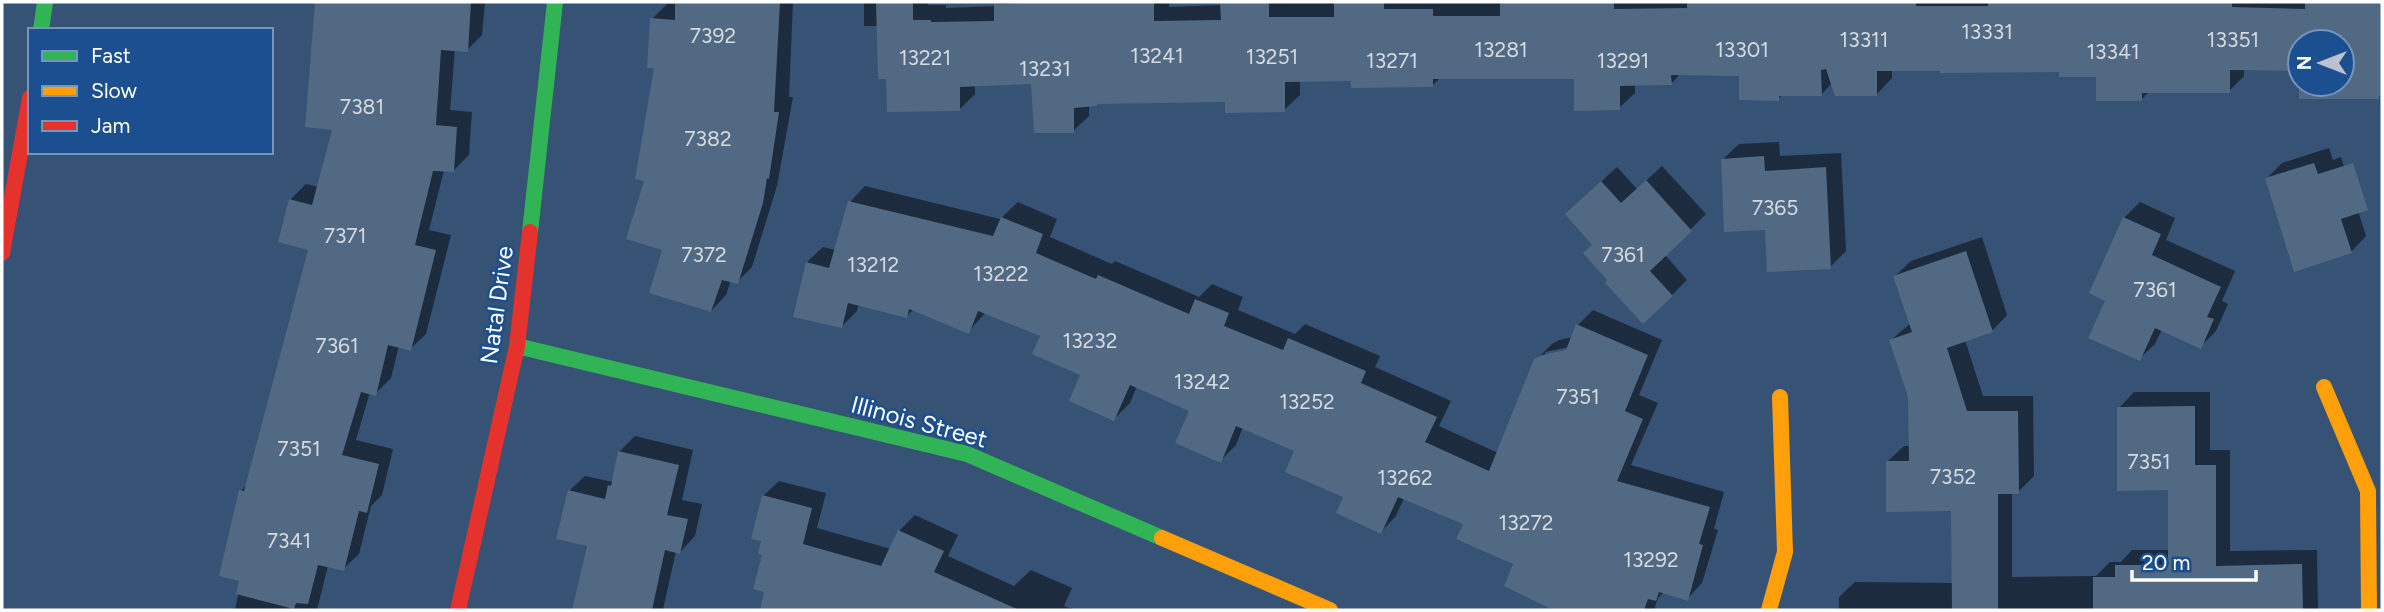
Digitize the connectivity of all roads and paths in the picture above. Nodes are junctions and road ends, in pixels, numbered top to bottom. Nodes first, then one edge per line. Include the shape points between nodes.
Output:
1 (45, 2) edge
2 (555, 2) edge
3 (41, 28) edge
4 (28, 109) edge
5 (2, 253) edge
6 (517, 346) junction
7 (2324, 387) dead end
8 (1780, 397) dead end
9 (458, 610) edge
10 (1330, 610) edge
11 (1769, 610) edge
12 (2369, 610) edge

1 - 3 main road
2 - 6 main road, Natal Drive
4 - 5 main road
6 - 9 main road, Natal Drive
6 - 10 main road, Illinois Street via 967,454
7 - 12 main road via 2368,491
8 - 11 main road via 1785,552

